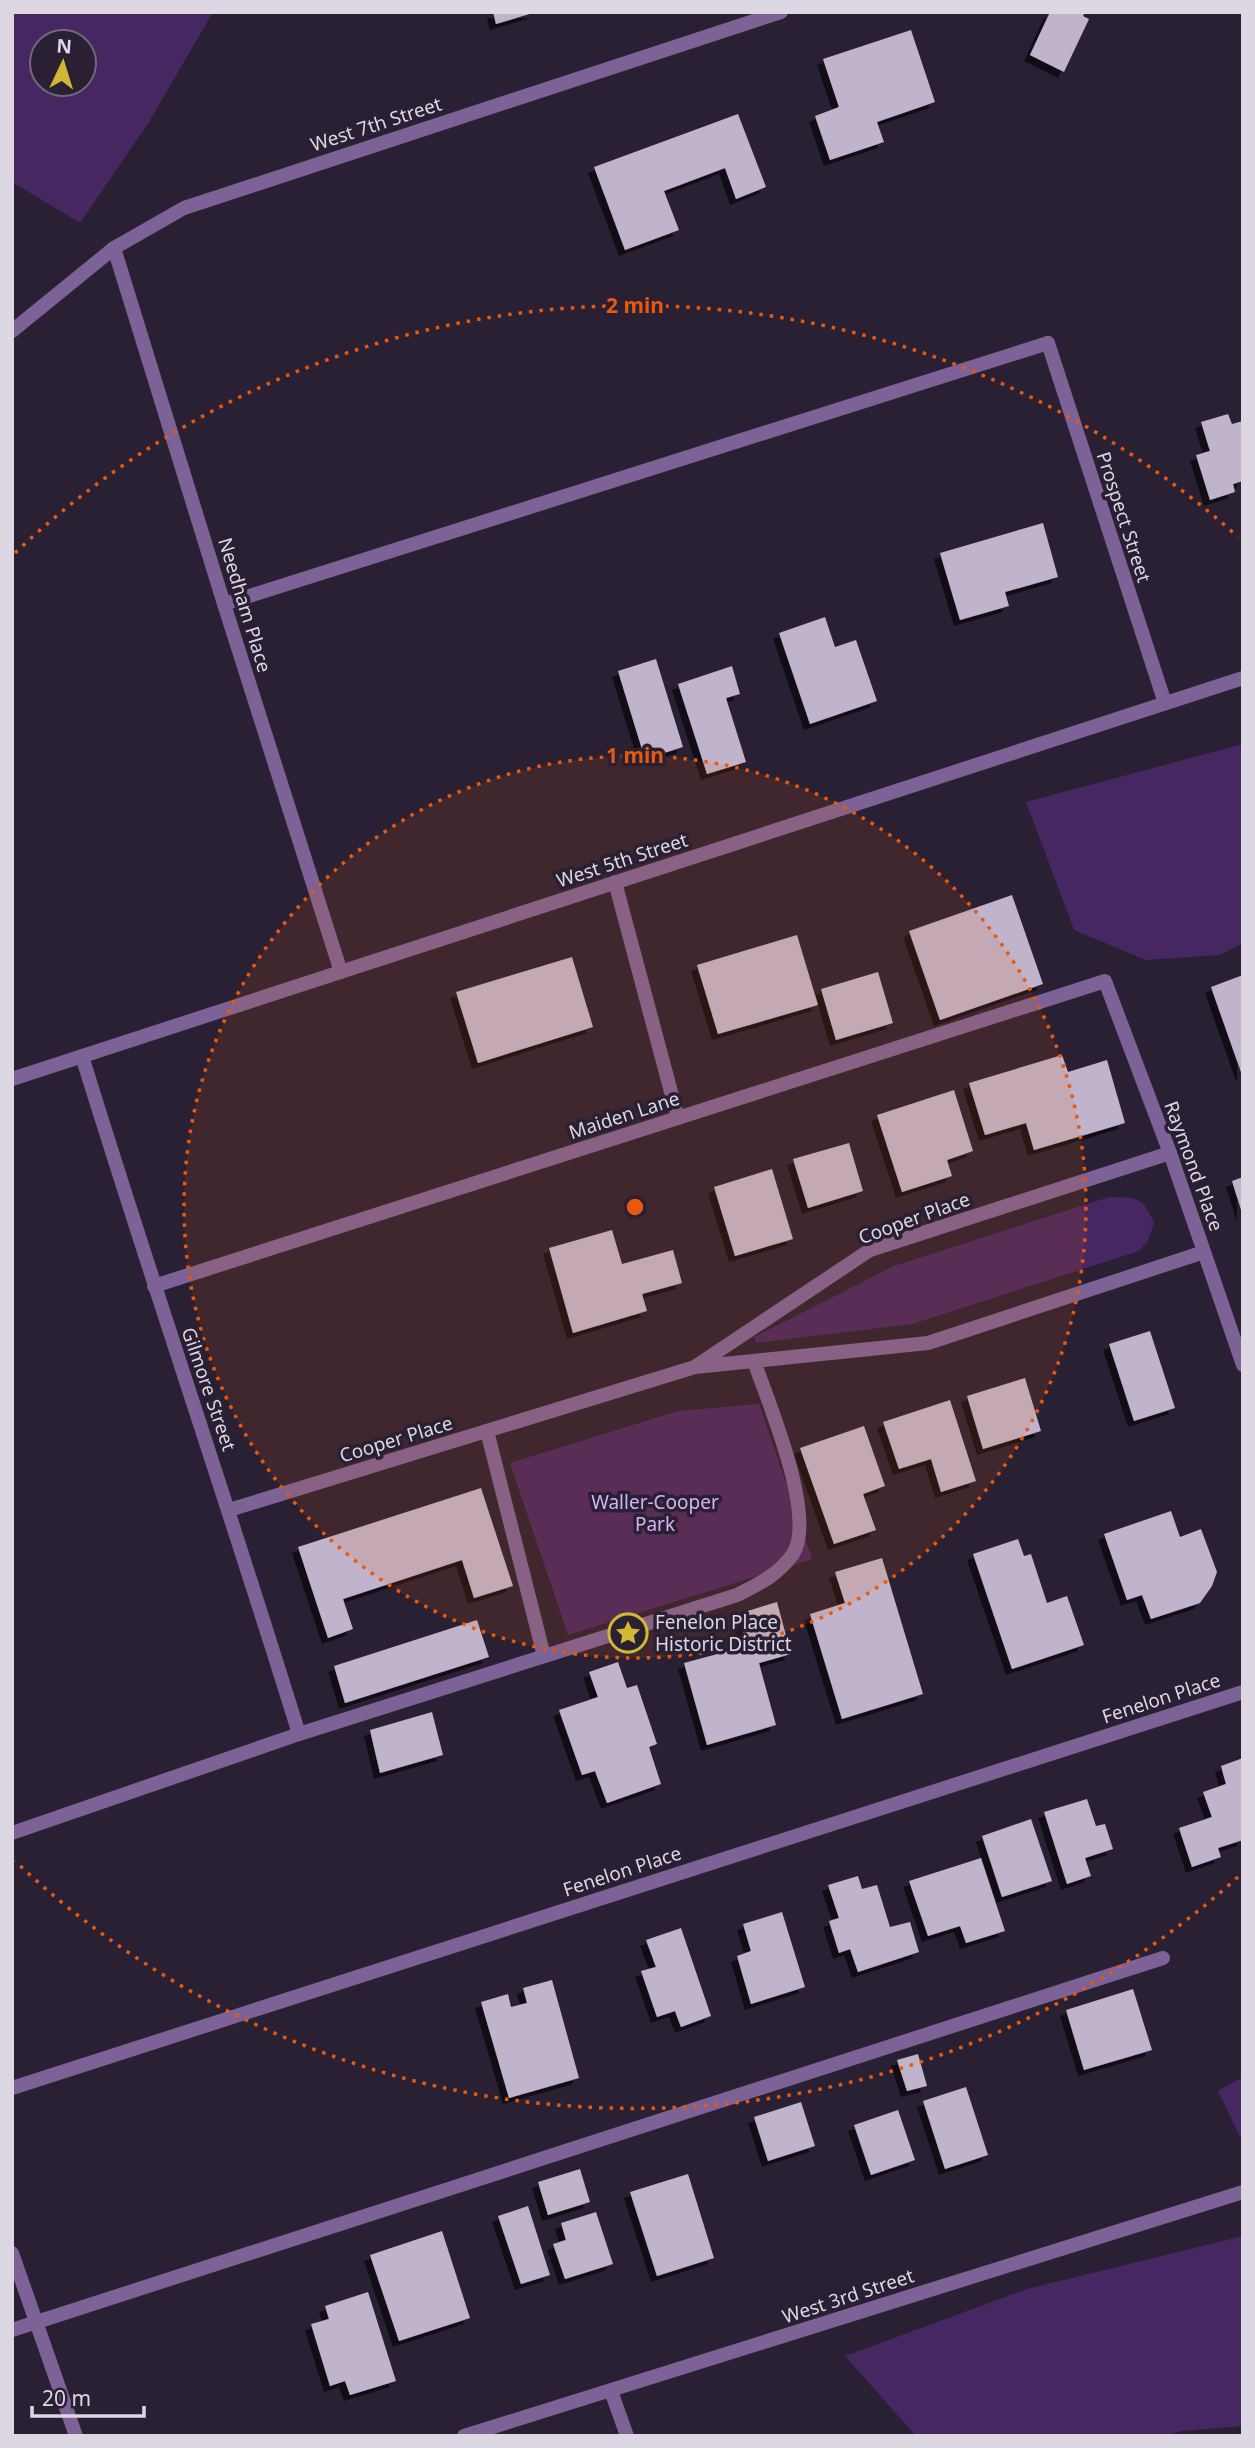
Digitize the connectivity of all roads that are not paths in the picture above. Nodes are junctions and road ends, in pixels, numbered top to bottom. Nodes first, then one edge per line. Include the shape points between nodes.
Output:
1 (781, 12) edge
2 (114, 248) junction
3 (12, 331) edge
4 (224, 604) junction
5 (1243, 678) edge
6 (1165, 703) junction
7 (615, 883) junction
8 (341, 972) junction
9 (1105, 981) joint
10 (82, 1056) junction
11 (12, 1079) edge
12 (678, 1118) junction
13 (1170, 1153) junction
14 (1204, 1252) junction
15 (154, 1286) junction
16 (754, 1361) junction
17 (1243, 1366) edge
18 (695, 1367) junction
19 (486, 1431) junction
20 (229, 1510) junction
21 (544, 1656) junction
22 (1243, 1692) edge
23 (299, 1734) junction
24 (12, 1833) edge
25 (1164, 1958) dead end
26 (12, 2088) edge
27 (1243, 2192) edge
28 (12, 2253) edge
29 (37, 2323) junction
30 (12, 2330) edge
31 (611, 2391) junction
32 (76, 2436) edge
33 (464, 2436) edge
34 (627, 2436) edge

1 - 2 street, West 7th Street via 184,208
2 - 3 street, West 7th Street
2 - 4 street, Needham Place
4 - 6 street, Prospect Street via 1048,343
4 - 8 street, Needham Place
5 - 6 street, West 5th Street
6 - 7 street, West 5th Street
7 - 8 street, West 5th Street
7 - 12 street
8 - 10 street, West 5th Street
9 - 12 street, Maiden Lane
9 - 13 street, Raymond Place
10 - 11 street, West 5th Street
10 - 15 street, Gilmore Street
12 - 15 street, Maiden Lane
13 - 14 street, Raymond Place
13 - 18 street, Cooper Place via 870,1250
14 - 16 street, Cooper Place via 928,1343
14 - 17 street, Raymond Place
15 - 20 street, Gilmore Street
16 - 18 street, Cooper Place
16 - 21 street via 799,1502 800,1530 794,1552 774,1577 737,1595
18 - 19 street, Cooper Place
19 - 20 street, Cooper Place
19 - 21 street
20 - 23 street, Gilmore Street
21 - 23 street
22 - 26 street, Fenelon Place
23 - 24 street
25 - 29 street
27 - 31 street, West 3rd Street
28 - 29 street
29 - 30 street
29 - 32 street
31 - 33 street, West 3rd Street
31 - 34 street

